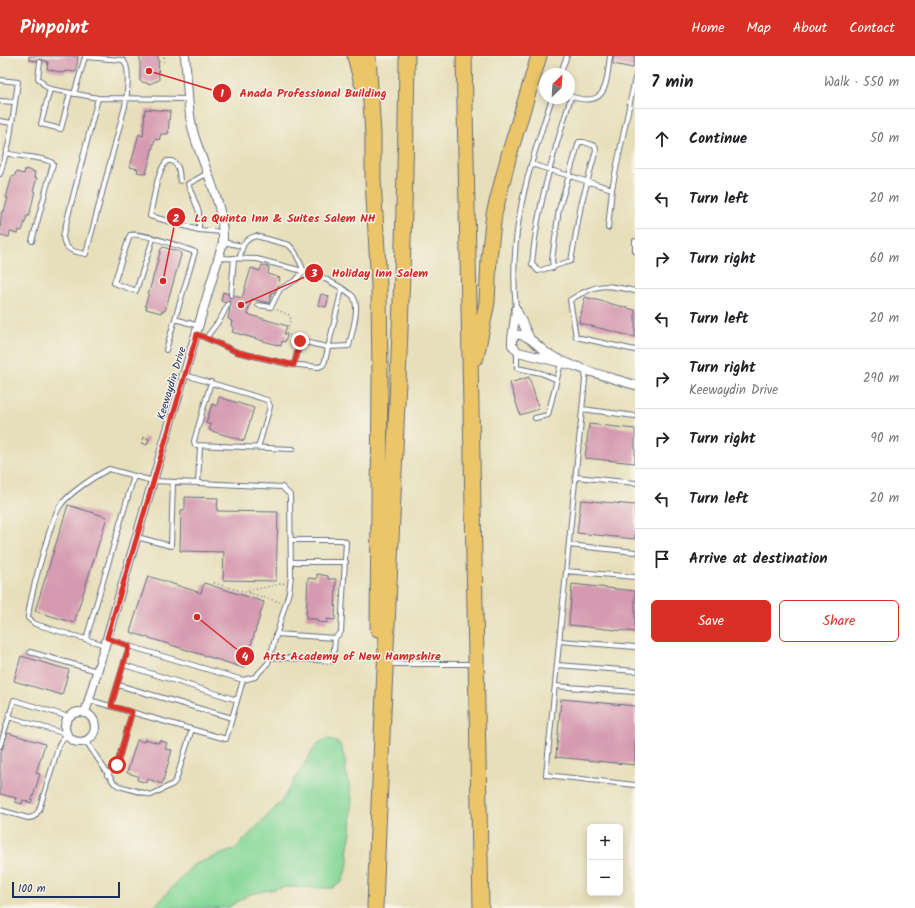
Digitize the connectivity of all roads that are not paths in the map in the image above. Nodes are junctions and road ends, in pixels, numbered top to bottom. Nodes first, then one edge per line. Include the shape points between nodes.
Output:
1 (185, 56) edge
2 (355, 56) edge
3 (368, 56) edge
4 (407, 56) edge
5 (464, 56) edge
6 (539, 56) edge
7 (567, 56) edge
8 (610, 56) edge
9 (85, 57) edge
10 (40, 62) dead end
11 (562, 68) edge
12 (635, 78) edge
13 (0, 80) edge
14 (50, 89) junction
15 (72, 93) junction
16 (98, 98) junction
17 (126, 98) junction
18 (575, 98) edge
19 (189, 99) junction
20 (0, 101) edge
21 (14, 102) junction
22 (550, 104) edge
23 (568, 104) edge
24 (0, 121) edge
25 (12, 122) junction
26 (6, 153) junction
27 (531, 164) junction
28 (548, 169) junction
29 (208, 173) junction
30 (0, 174) edge
31 (568, 176) junction
32 (373, 179) junction
33 (180, 181) dead end
34 (587, 182) junction
35 (612, 189) junction
36 (608, 228) dead end
37 (199, 230) junction
38 (223, 232) junction
39 (152, 239) junction
40 (32, 241) dead end
41 (635, 241) edge
42 (223, 242) junction
43 (242, 246) junction
44 (635, 251) edge
45 (240, 257) junction
46 (219, 258) junction
47 (234, 258) junction
48 (553, 268) junction
49 (304, 271) junction
50 (342, 288) junction
51 (635, 291) edge
52 (231, 294) dead end
53 (228, 304) dead end
54 (258, 305) dead end
55 (516, 309) junction
56 (175, 319) junction
57 (198, 330) junction
58 (206, 338) junction
59 (512, 339) junction
60 (530, 340) junction
61 (327, 346) junction
62 (166, 350) dead end
63 (635, 350) edge
64 (518, 352) junction
65 (560, 363) junction
66 (294, 365) junction
67 (583, 368) junction
68 (185, 374) junction
69 (556, 379) junction
70 (211, 382) junction
71 (471, 385) junction
72 (635, 385) edge
73 (582, 409) junction
74 (635, 416) edge
75 (535, 418) dead end
76 (200, 446) junction
77 (258, 448) junction
78 (293, 450) dead end
79 (134, 476) junction
80 (576, 477) junction
81 (153, 481) junction
82 (173, 483) junction
83 (198, 483) junction
84 (635, 483) edge
85 (137, 537) junction
86 (291, 540) junction
87 (569, 545) junction
88 (635, 552) edge
89 (292, 562) junction
90 (346, 562) junction
91 (566, 571) junction
92 (635, 577) edge
93 (276, 634) junction
94 (335, 638) junction
95 (86, 639) junction
96 (106, 641) junction
97 (560, 641) junction
98 (129, 646) junction
99 (635, 647) edge
100 (30, 652) dead end
101 (270, 657) junction
102 (386, 664) junction
103 (476, 664) junction
104 (124, 665) junction
105 (557, 665) junction
106 (98, 671) junction
107 (635, 671) edge
108 (243, 680) junction
109 (118, 685) junction
110 (555, 686) junction
111 (635, 692) edge
112 (89, 700) junction
113 (237, 700) junction
114 (111, 706) junction
115 (132, 712) junction
116 (84, 713) junction
117 (9, 717) junction
118 (68, 717) junction
119 (232, 718) junction
120 (192, 729) junction
121 (66, 734) junction
122 (86, 741) junction
123 (0, 746) edge
124 (108, 775) junction
125 (635, 785) edge
126 (379, 793) junction
127 (0, 810) edge
128 (376, 908) edge
129 (481, 908) edge

1 - 19 street, Keewaydin Drive
2 - 32 highway via 362,76
3 - 32 highway
4 - 102 highway via 396,455
5 - 71 highway
6 - 71 highway via 494,214 488,302
7 - 11 lane
8 - 18 lane via 602,94 590,100
9 - 15 lane
9 - 17 lane via 120,59 126,62
10 - 14 lane via 38,78
12 - 35 lane
13 - 21 lane via 18,82
14 - 15 lane
14 - 15 lane via 41,124 60,129
15 - 16 lane
16 - 17 lane
16 - 17 lane via 63,236 68,249 86,254
17 - 19 lane
19 - 29 street, Keewaydin Drive via 190,120
20 - 21 lane
21 - 25 lane
22 - 27 lane
23 - 28 lane
24 - 25 lane
25 - 26 lane
26 - 30 lane
26 - 40 lane via 17,157 48,159 53,164
27 - 28 lane
27 - 55 lane via 522,197 515,240
28 - 31 lane
28 - 48 lane via 537,218 532,264 538,270
29 - 37 lane via 188,184 199,212
29 - 38 street, Keewaydin Drive via 219,204
31 - 34 lane
31 - 34 lane via 578,145 584,142 595,146 596,150
31 - 48 lane via 556,232
32 - 126 highway via 379,286 380,379
33 - 37 lane via 176,163 172,160 167,161 163,165 150,216
34 - 35 lane
34 - 48 lane via 572,257 567,264
35 - 36 lane
37 - 38 lane
38 - 42 street, Keewaydin Drive
39 - 39 lane via 130,235 114,283 136,290
39 - 56 lane via 195,252
41 - 44 lane
42 - 43 lane
42 - 46 street, Keewaydin Drive
43 - 45 lane
43 - 49 lane via 251,237 256,236 289,245
45 - 47 lane
45 - 49 lane
46 - 47 lane
46 - 57 street, Keewaydin Drive
47 - 52 lane
49 - 50 lane via 327,279
49 - 54 lane via 296,280 280,288 271,307
50 - 61 lane
50 - 61 lane via 352,295 355,302 356,311 349,346
51 - 63 lane via 608,284 586,290 570,300 576,337
53 - 58 lane
55 - 59 street
55 - 60 street
56 - 57 lane
56 - 62 lane
57 - 58 lane
57 - 68 street, Keewaydin Drive
58 - 66 lane via 237,352
59 - 60 street via 521,334
59 - 64 street via 512,346
60 - 67 street via 551,355
61 - 66 lane via 323,365
61 - 66 lane via 300,341
64 - 65 street
64 - 69 lane via 517,368
65 - 67 street
65 - 69 lane
67 - 72 street
67 - 73 lane
68 - 70 lane
68 - 81 street, Keewaydin Drive
69 - 75 lane via 548,415
70 - 76 lane via 194,441 195,445
70 - 77 lane via 263,397 269,402
71 - 103 highway
73 - 74 lane
73 - 80 lane
76 - 77 lane
76 - 83 lane
77 - 78 lane
79 - 81 lane
79 - 95 lane
79 - 95 lane via 109,469 64,500 56,514 34,588 28,610 28,618 31,621
80 - 84 lane
80 - 87 lane
81 - 82 lane
81 - 85 street, Keewaydin Drive
82 - 83 lane
82 - 85 lane via 171,546
83 - 86 lane via 282,486 290,495
85 - 96 street, Keewaydin Drive
86 - 89 lane
86 - 90 lane via 342,540 346,542
87 - 88 lane
87 - 91 lane
89 - 90 lane
89 - 93 lane via 291,582
90 - 94 lane via 341,632
91 - 92 lane
91 - 97 lane
93 - 94 lane
93 - 101 lane
94 - 101 lane via 334,661
95 - 96 lane
96 - 98 lane
96 - 106 street, Keewaydin Drive
97 - 99 lane
97 - 105 lane
98 - 104 lane
98 - 108 lane
100 - 106 lane
101 - 108 lane via 260,673
102 - 103 lane
102 - 126 highway
103 - 129 highway
104 - 109 lane
104 - 113 lane
105 - 107 lane
105 - 110 lane
106 - 112 street, Keewaydin Drive
108 - 113 lane
109 - 114 lane
109 - 119 lane
110 - 111 lane
110 - 125 lane via 546,776
112 - 114 lane
112 - 116 street, Keewaydin Drive
113 - 119 lane
114 - 115 lane
115 - 120 lane
115 - 124 lane via 117,765
116 - 118 street via 76,712
116 - 122 street via 92,718 95,726 93,735
117 - 118 lane via 14,700
117 - 121 lane
117 - 123 lane
118 - 121 street via 65,725
119 - 120 lane via 226,739
120 - 124 lane via 176,780 156,794 145,794 119,786
121 - 122 street via 77,742
121 - 127 lane via 59,744 36,815 28,818
122 - 124 lane
126 - 128 highway

